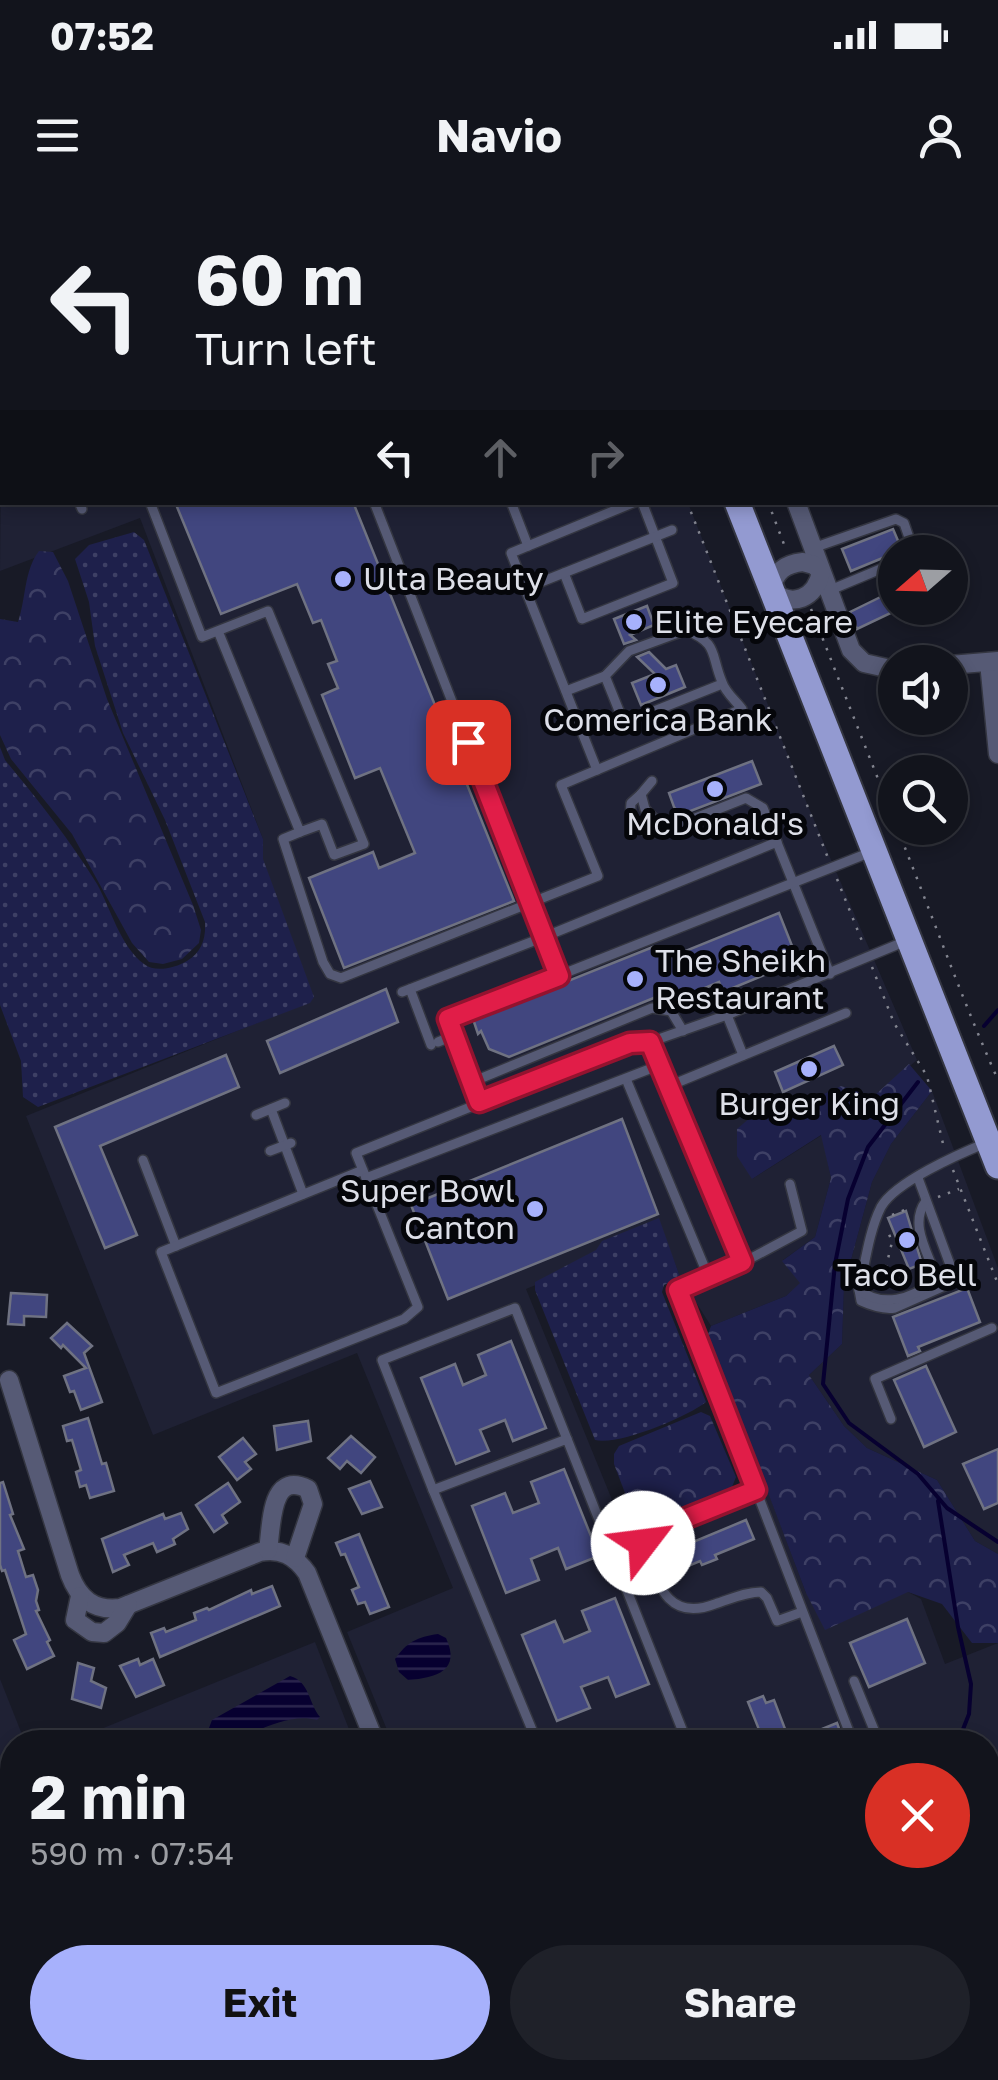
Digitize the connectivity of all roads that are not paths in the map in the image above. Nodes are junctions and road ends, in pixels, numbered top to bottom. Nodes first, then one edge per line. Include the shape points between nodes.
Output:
1 (151, 505) edge
2 (375, 505) edge
3 (512, 505) edge
4 (630, 505) edge
5 (639, 505) edge
6 (738, 505) edge
7 (797, 505) edge
8 (672, 530) dead end
9 (908, 535) edge
10 (655, 537) junction
11 (528, 546) junction
12 (813, 548) junction
13 (878, 569) edge
14 (821, 572) junction
15 (564, 573) junction
16 (526, 588) junction
17 (771, 590) junction
18 (828, 591) junction
19 (218, 630) junction
20 (993, 662) edge
21 (968, 664) edge
22 (878, 668) edge
23 (605, 676) junction
24 (722, 684) junction
25 (566, 691) junction
26 (998, 754) edge
27 (597, 770) junction
28 (652, 781) dead end
29 (642, 794) junction
30 (665, 830) junction
31 (300, 832) junction
32 (777, 842) junction
33 (874, 851) junction
34 (794, 882) junction
35 (530, 903) junction
36 (544, 936) junction
37 (909, 940) junction
38 (830, 974) junction
39 (559, 976) junction
40 (846, 1013) dead end
41 (727, 1015) junction
42 (683, 1030) junction
43 (455, 1035) junction
44 (650, 1042) junction
45 (743, 1055) junction
46 (660, 1066) junction
47 (626, 1079) junction
48 (472, 1082) junction
49 (670, 1086) junction
50 (479, 1102) junction
51 (285, 1103) dead end
52 (270, 1109) junction
53 (256, 1115) dead end
54 (288, 1144) junction
55 (270, 1151) dead end
56 (993, 1154) edge
57 (142, 1160) dead end
58 (364, 1174) junction
59 (918, 1178) junction
60 (790, 1184) dead end
61 (304, 1194) junction
62 (930, 1200) junction
63 (176, 1246) junction
64 (742, 1262) junction
65 (708, 1278) junction
66 (859, 1290) junction
67 (992, 1328) dead end
68 (9, 1380) dead end
69 (891, 1419) dead end
70 (567, 1439) junction
71 (433, 1490) junction
72 (756, 1490) junction
73 (268, 1550) junction
74 (296, 1558) junction
75 (802, 1612) junction
76 (854, 1682) dead end
77 (370, 1730) edge
78 (532, 1730) edge
79 (682, 1730) edge
80 (847, 1730) edge
81 (874, 1730) edge

1 - 19 lane via 202,637
2 - 35 lane
3 - 11 lane
4 - 11 lane
5 - 10 lane
6 - 17 main road
7 - 12 street
8 - 10 lane
9 - 12 lane via 896,519
10 - 15 lane
10 - 15 lane via 673,583 582,618
11 - 16 lane via 511,554
12 - 14 street
13 - 18 lane
14 - 17 street via 814,564 792,563 777,573
14 - 17 street via 807,597 787,600
14 - 18 street
15 - 16 lane
16 - 25 lane
17 - 33 main road
18 - 22 street via 851,650
19 - 31 lane
19 - 31 lane via 268,612 364,844 334,856 322,824
20 - 21 street
20 - 26 street
23 - 24 lane via 624,723
23 - 24 lane via 629,650 686,630 706,638
23 - 25 lane
24 - 27 lane via 742,709
25 - 27 lane
27 - 35 lane via 561,784 598,876
28 - 29 lane
29 - 30 lane via 644,808
29 - 30 lane via 632,803 634,821 642,832
30 - 32 lane via 746,798 764,808
31 - 35 lane via 282,839 323,962 341,978
32 - 34 lane
32 - 36 lane
33 - 34 lane
33 - 37 main road
34 - 38 lane
34 - 39 lane
35 - 36 lane
36 - 39 lane
36 - 43 lane via 406,990 435,1043
37 - 38 lane
37 - 56 main road
38 - 41 lane
39 - 43 lane via 448,1019
40 - 45 lane
41 - 42 lane
41 - 45 lane
42 - 44 lane
42 - 48 lane via 671,1011 652,1008
43 - 48 lane
44 - 46 lane
44 - 50 lane via 630,1043
45 - 49 lane
46 - 47 lane
46 - 49 lane
47 - 58 lane
47 - 65 lane
48 - 50 lane
49 - 64 lane
50 - 58 lane via 356,1153
51 - 52 lane
52 - 53 lane
52 - 54 lane
54 - 55 lane
54 - 61 lane
56 - 59 lane via 948,1158
57 - 63 lane
58 - 61 lane
58 - 63 lane via 418,1307 216,1393 162,1252
59 - 62 lane
59 - 66 lane via 888,1196 879,1211
60 - 64 lane via 802,1231
61 - 63 lane
62 - 66 lane via 919,1210 918,1227 934,1282 892,1301
62 - 66 lane via 956,1281 886,1309 861,1301
64 - 65 lane
65 - 72 lane via 678,1290
67 - 69 lane via 875,1379
68 - 73 street via 80,1596 110,1609 128,1605
70 - 71 lane
70 - 71 lane via 515,1308 382,1360
70 - 79 lane
71 - 78 lane
72 - 75 lane
72 - 75 lane via 649,1533 643,1543 668,1599 686,1608 701,1610 762,1592 777,1621
73 - 74 street
73 - 74 street via 276,1495 296,1483 308,1489 314,1504
74 - 77 street
75 - 80 lane
76 - 81 lane

